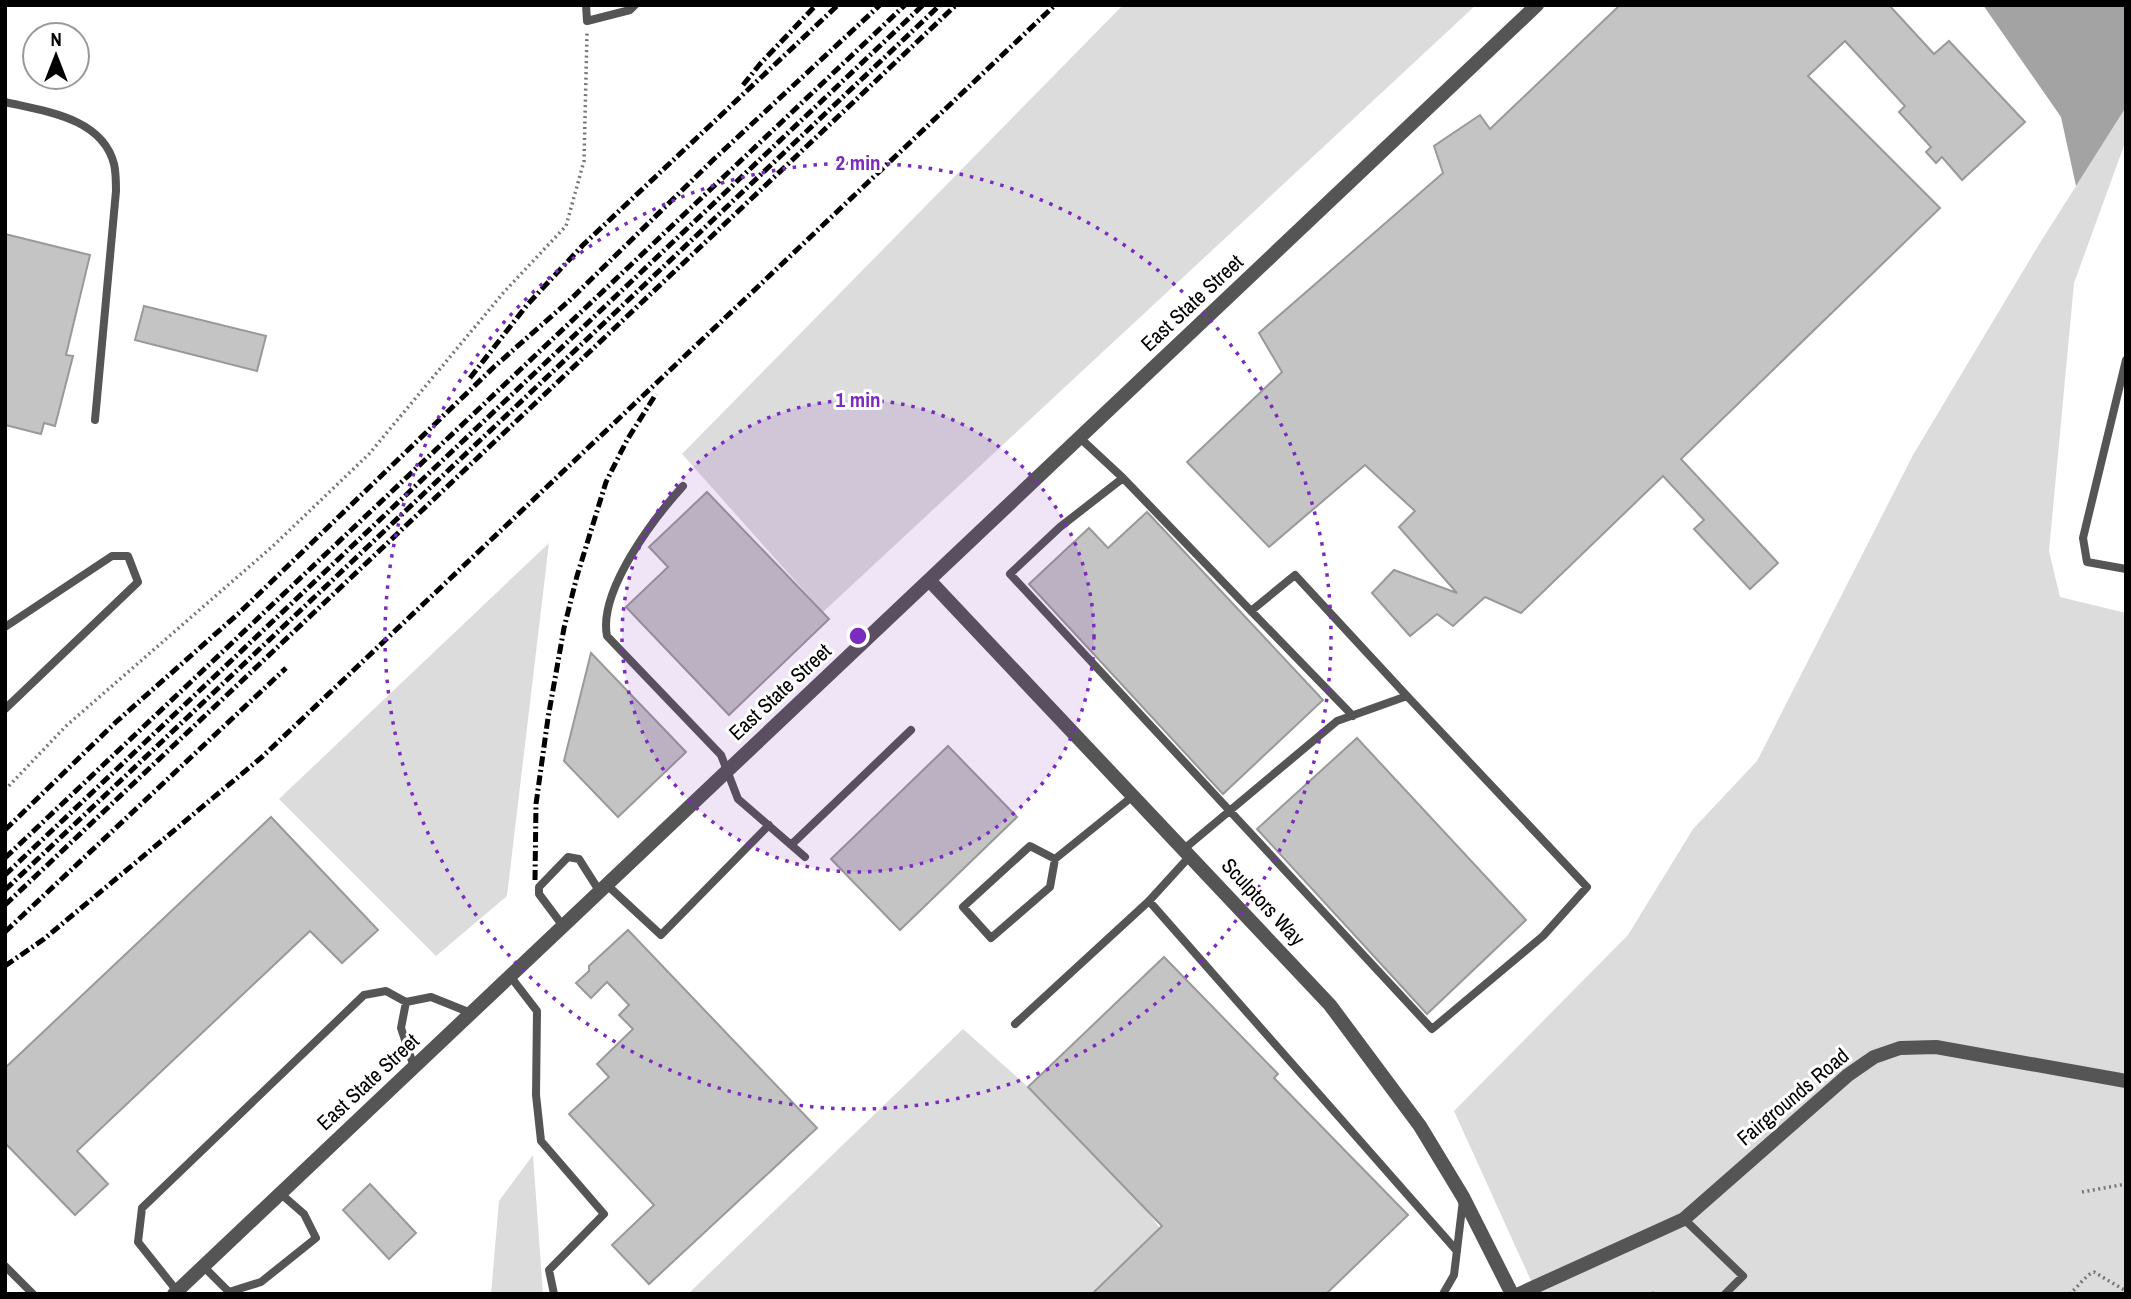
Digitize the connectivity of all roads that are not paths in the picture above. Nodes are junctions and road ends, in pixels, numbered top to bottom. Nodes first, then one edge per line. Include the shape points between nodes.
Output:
1 (586, 5) edge
2 (635, 5) edge
3 (1537, 5) edge
4 (5, 102) edge
5 (2126, 360) edge
6 (95, 421) dead end
7 (1080, 438) junction
8 (1123, 478) junction
9 (683, 486) dead end
10 (2126, 569) edge
11 (929, 580) junction
12 (1251, 611) junction
13 (5, 627) edge
14 (1407, 696) junction
15 (5, 709) edge
16 (1353, 716) junction
17 (911, 730) dead end
18 (728, 771) junction
19 (1133, 796) junction
20 (1228, 812) junction
21 (769, 825) junction
22 (791, 845) junction
23 (1187, 853) junction
24 (805, 857) dead end
25 (1055, 859) junction
26 (603, 888) junction
27 (1149, 901) junction
28 (563, 926) junction
29 (510, 976) junction
30 (406, 1002) junction
31 (471, 1013) junction
32 (1015, 1024) dead end
33 (414, 1068) junction
34 (2126, 1081) edge
35 (281, 1194) junction
36 (1463, 1197) junction
37 (1684, 1219) junction
38 (1457, 1251) junction
39 (5, 1266) edge
40 (203, 1266) junction
41 (176, 1292) edge
42 (230, 1293) edge
43 (33, 1294) edge
44 (554, 1294) edge
45 (1443, 1294) edge
46 (1512, 1294) edge
47 (1519, 1294) edge
48 (1726, 1294) edge

1 - 2 lane via 587,21
3 - 7 street, East State Street
4 - 6 lane via 74,119 95,135 114,163 116,191
5 - 10 lane via 2083,538 2087,562
7 - 8 lane
7 - 11 street, East State Street
8 - 12 lane
8 - 20 lane via 1010,574
9 - 18 lane via 659,512 626,564 605,624 609,639 721,755
11 - 18 street, East State Street
11 - 19 street, Sculptors Way
12 - 14 lane via 1295,575
12 - 16 lane
13 - 15 lane via 112,556 128,556 138,582
14 - 16 lane
14 - 20 lane via 1587,887 1543,936 1433,1029
16 - 20 lane via 1337,722
17 - 22 lane
18 - 21 lane via 738,799
18 - 26 street, East State Street
19 - 23 street, Sculptors Way
19 - 25 lane
20 - 23 lane
21 - 22 lane
21 - 26 lane via 661,935
22 - 24 lane
23 - 27 lane
23 - 36 street, Sculptors Way via 1330,1005 1420,1126
25 - 25 lane via 1050,887 991,938 962,907 1030,846
26 - 28 street, East State Street
26 - 28 lane via 579,859 568,857 539,887 539,894
27 - 32 lane
27 - 38 lane
28 - 29 street, East State Street
29 - 31 street, East State Street
29 - 44 lane via 537,1011 536,1095 541,1141 604,1213 549,1270
30 - 31 lane via 431,997
30 - 33 lane via 401,1028
30 - 41 lane via 386,991 364,995 142,1208 138,1242
31 - 33 street, East State Street
33 - 35 street, East State Street
34 - 37 street, Fairgrounds Road via 1936,1047 1900,1048 1874,1057 1848,1075
35 - 40 street, East State Street
35 - 42 lane via 304,1214 316,1238 261,1282
36 - 38 lane
36 - 46 street, Sculptors Way
37 - 47 street, Fairgrounds Road
37 - 48 lane via 1743,1276
38 - 45 lane via 1454,1275
39 - 43 lane
40 - 41 street, East State Street
40 - 42 lane

